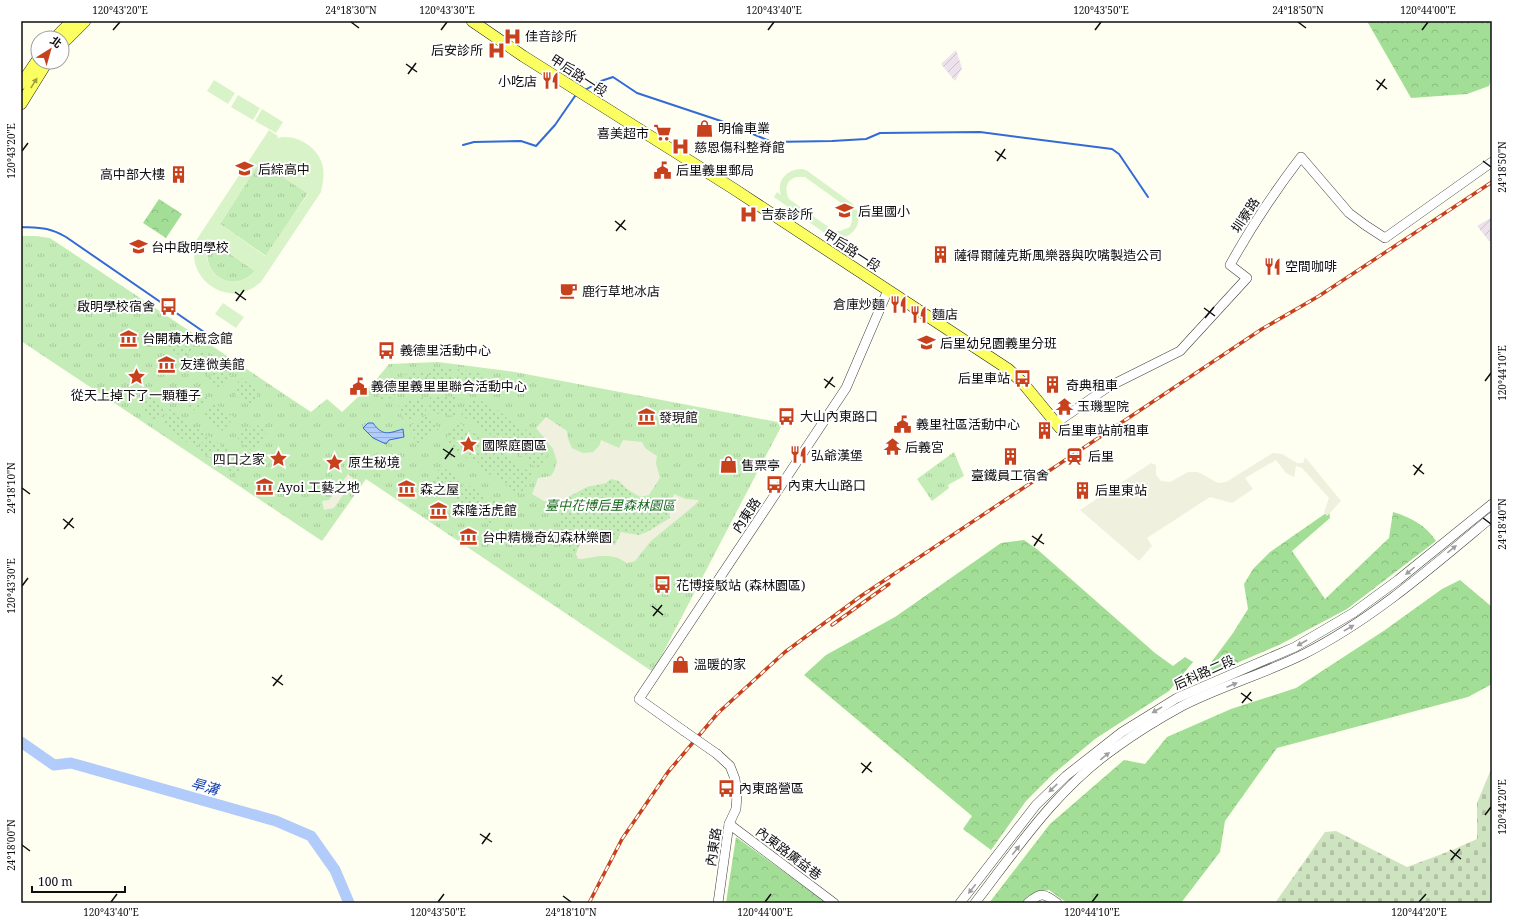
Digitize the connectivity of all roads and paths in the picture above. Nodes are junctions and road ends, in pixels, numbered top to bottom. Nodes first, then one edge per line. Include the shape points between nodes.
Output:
1 (72, 21) edge
2 (84, 21) edge
3 (472, 21) edge
4 (63, 30) edge
5 (70, 36) edge
6 (31, 70) edge
7 (42, 70) edge
8 (21, 84) edge
9 (21, 104) edge
10 (1492, 162) edge
11 (888, 290) junction
12 (1058, 425) joint
13 (1492, 504) edge
14 (1492, 517) edge
15 (729, 824) junction
16 (718, 903) edge
17 (834, 903) edge
18 (960, 903) edge
19 (975, 903) edge
20 (1028, 903) edge
21 (1057, 903) edge

1 - 4 main road
2 - 5 main road
3 - 11 main road, 甲后路一段
6 - 8 main road
9 -> 7 main road
10 - 12 street, 圳寮路 via 1385,238 1349,212 1301,156 1275,192 1230,265 1247,278 1180,351 1108,387
11 - 12 main road, 甲后路一段 via 1008,369
11 - 15 street, 內東路, bridge via 846,388 639,699 730,766 738,795 736,809
13 -> 18 street, 后科路二段 via 1353,613 1295,647 1177,698 1122,732 1066,776 1036,805
19 -> 14 street, 后科路二段 via 1045,812 1074,781 1117,746 1182,706 1303,654 1360,622
15 - 16 street, 內東路
15 - 17 street, 內東路廣益巷
20 - 21 street via 1039,895 1046,895

